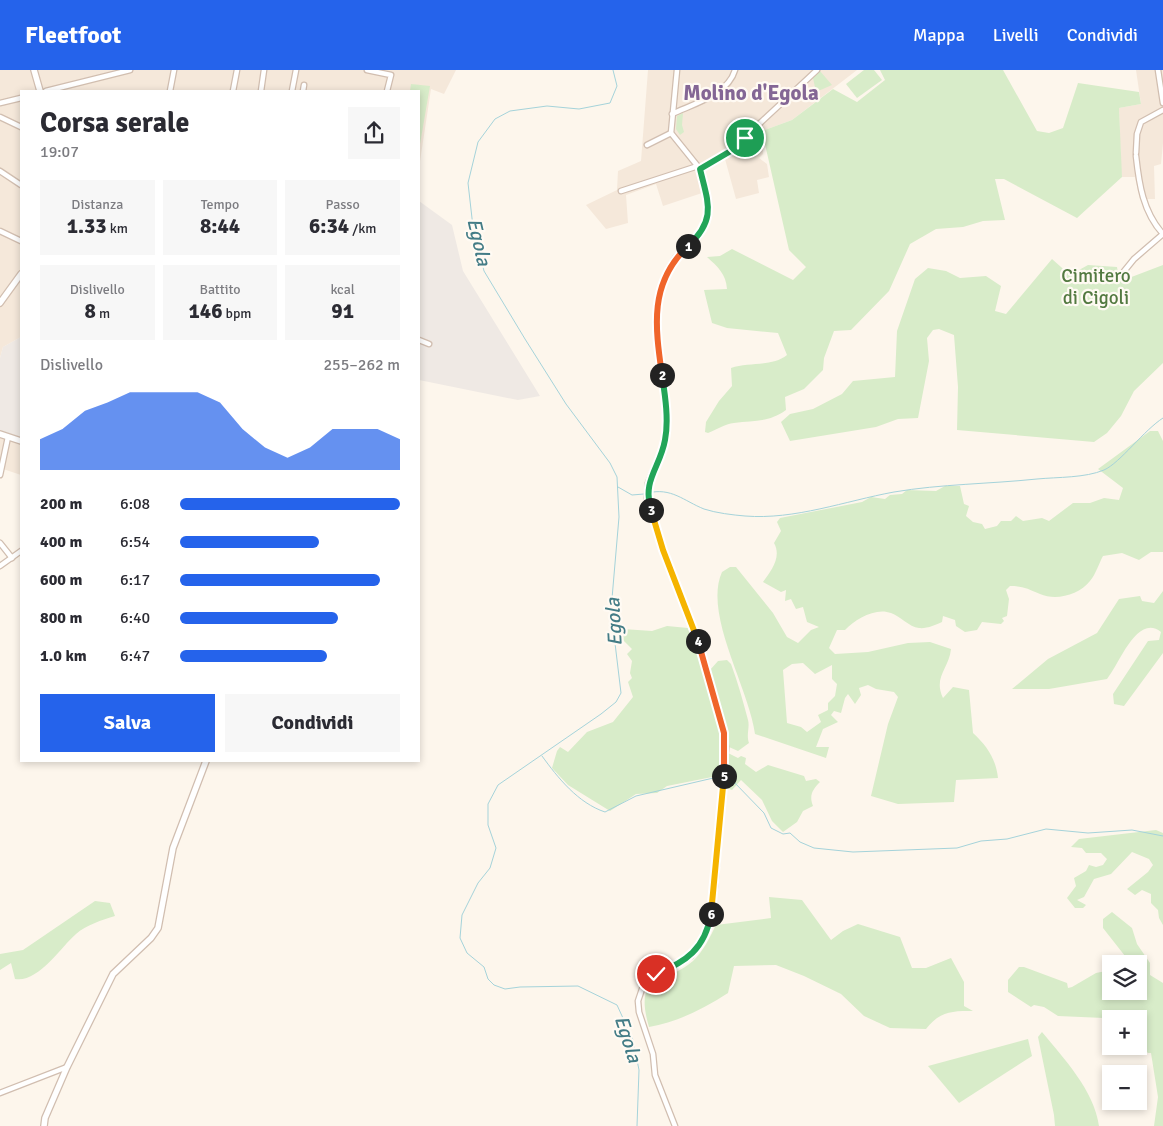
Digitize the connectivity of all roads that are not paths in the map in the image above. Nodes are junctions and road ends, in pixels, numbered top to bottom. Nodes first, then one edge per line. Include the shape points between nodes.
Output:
1 (34, 70) edge
2 (130, 70) edge
3 (174, 70) edge
4 (237, 70) edge
5 (264, 70) edge
6 (296, 70) edge
7 (367, 70) edge
8 (677, 70) edge
9 (735, 70) edge
10 (817, 70) edge
11 (1158, 70) edge
12 (304, 85) dead end
13 (40, 90) edge
14 (50, 90) edge
15 (170, 90) edge
16 (233, 90) edge
17 (261, 90) edge
18 (292, 90) edge
19 (303, 90) edge
20 (387, 90) edge
21 (20, 98) edge
22 (0, 103) edge
23 (1163, 103) edge
24 (1163, 110) edge
25 (672, 114) junction
26 (0, 117) edge
27 (20, 127) edge
28 (671, 133) junction
29 (647, 145) dead end
30 (699, 167) junction
31 (0, 171) edge
32 (20, 184) edge
33 (621, 191) dead end
34 (0, 231) edge
35 (1163, 234) edge
36 (20, 241) edge
37 (20, 275) edge
38 (1121, 275) dead end
39 (0, 303) edge
40 (420, 340) edge
41 (428, 344) dead end
42 (0, 434) edge
43 (8, 437) junction
44 (20, 442) edge
45 (0, 475) edge
46 (0, 543) edge
47 (20, 552) edge
48 (12, 558) junction
49 (0, 566) edge
50 (206, 762) edge
51 (67, 1067) junction
52 (0, 1093) edge
53 (44, 1126) edge
54 (675, 1126) edge

1 - 13 street
2 - 14 street
3 - 15 street
4 - 16 street
5 - 17 street
6 - 18 street
7 - 20 street via 391,75
8 - 25 street
9 - 25 street via 717,93
10 - 30 street via 729,152
11 - 23 street
12 - 19 street
21 - 22 street
24 - 35 street via 1140,122 1136,134 1144,204
25 - 28 street
26 - 27 street
28 - 29 street
28 - 30 street
30 - 33 street
30 - 54 street via 707,199 707,220 699,236 669,268 658,299 657,329 665,393 666,440 647,496 663,550 694,628 725,742 709,922 701,943 691,956 644,983 638,1001 656,1075
31 - 32 street
34 - 36 street
35 - 38 street
37 - 39 street
40 - 41 street
42 - 43 street
43 - 44 street
43 - 45 street
46 - 48 street
47 - 48 street
48 - 49 street
50 - 51 street via 173,848 157,930 113,974
51 - 52 street
51 - 53 street

